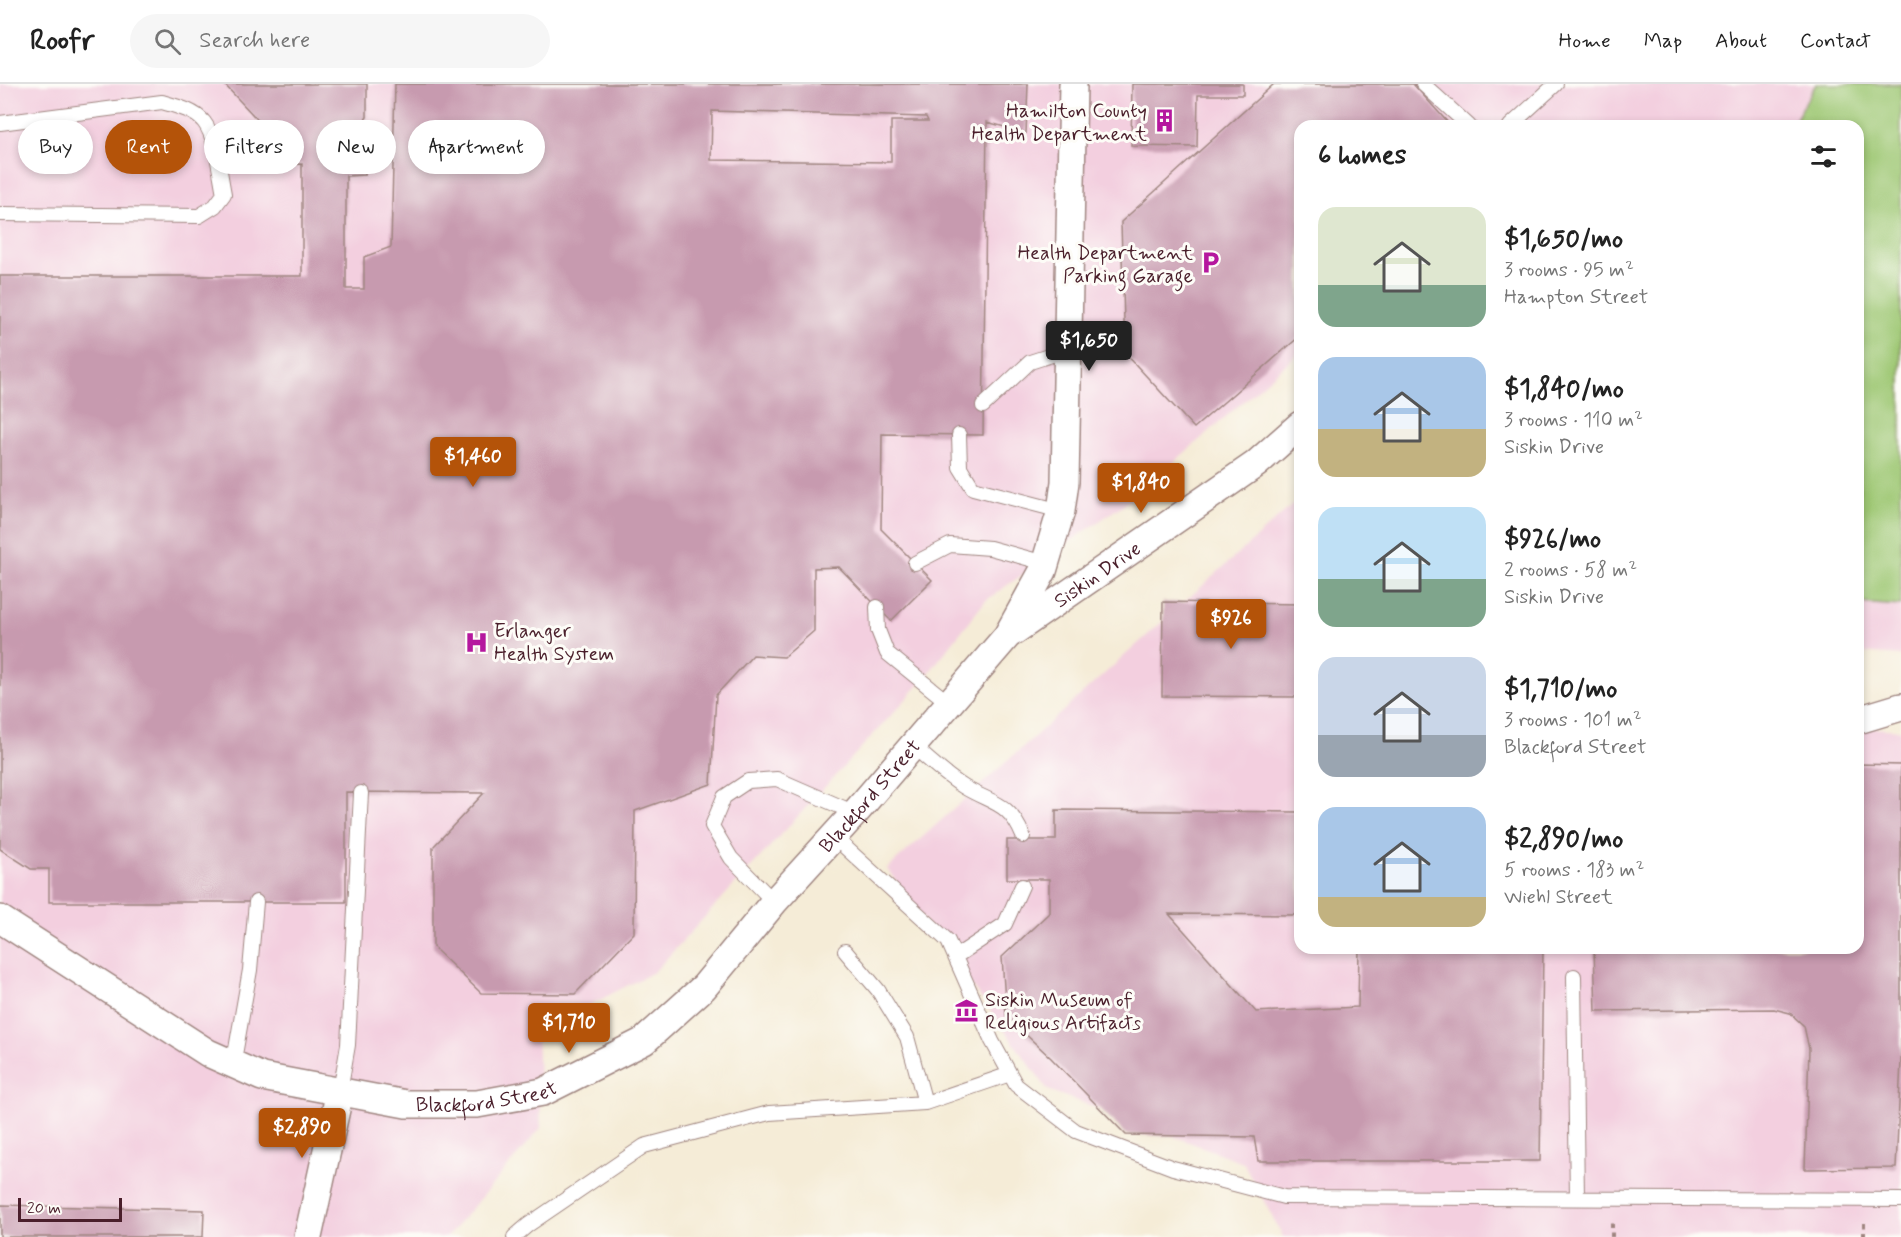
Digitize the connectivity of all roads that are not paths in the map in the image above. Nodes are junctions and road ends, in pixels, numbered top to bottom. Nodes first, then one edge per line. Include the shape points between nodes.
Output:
1 (1073, 84) edge
2 (1423, 84) edge
3 (1556, 84) edge
4 (1462, 120) edge
5 (1517, 120) edge
6 (0, 123) edge
7 (0, 214) edge
8 (1067, 350) junction
9 (983, 406) dead end
10 (1294, 430) edge
11 (959, 435) dead end
12 (1061, 511) junction
13 (915, 563) dead end
14 (1045, 563) junction
15 (878, 607) dead end
16 (1007, 636) junction
17 (950, 704) junction
18 (1901, 707) edge
19 (1864, 718) edge
20 (913, 746) junction
21 (361, 793) dead end
22 (855, 813) junction
23 (1023, 836) dead end
24 (834, 837) junction
25 (1022, 886) dead end
26 (256, 902) dead end
27 (774, 902) junction
28 (0, 919) edge
29 (845, 951) dead end
30 (955, 957) junction
31 (1574, 976) dead end
32 (233, 1066) junction
33 (1010, 1074) junction
34 (340, 1091) junction
35 (926, 1103) junction
36 (1578, 1198) junction
37 (1901, 1200) edge
38 (308, 1237) edge
39 (514, 1237) edge

1 - 8 street
2 - 4 lane
3 - 5 lane
6 - 7 lane via 162,102 183,108 203,121 212,137 224,194 215,206 199,216
8 - 9 lane via 1030,362
8 - 12 street
10 - 16 street, Siskin Drive via 1256,464
11 - 12 lane via 960,467 973,488
12 - 14 street
13 - 14 lane via 950,545 990,548
14 - 16 street
15 - 17 lane via 878,630 887,652
16 - 17 street, Blackford Street
17 - 20 street, Blackford Street
18 - 19 street
20 - 22 street, Blackford Street
20 - 23 lane via 964,787 1000,803 1017,822
21 - 34 lane via 348,1045
22 - 24 street, Blackford Street
22 - 27 lane via 777,779 748,781 724,797 712,826 731,858
24 - 27 street, Blackford Street
24 - 30 lane via 948,940
25 - 30 lane via 1005,924
26 - 32 lane via 250,970
27 - 34 street, Blackford Street via 704,987 644,1041 543,1092 477,1104 406,1104
28 - 32 street, Blackford Street
29 - 35 lane via 878,990 907,1037
30 - 33 lane
31 - 36 lane
32 - 34 street, Blackford Street via 261,1077
33 - 35 lane
33 - 36 lane via 1016,1084 1076,1131 1173,1168 1284,1197
34 - 38 street
35 - 39 lane via 768,1113 644,1146
36 - 37 lane

